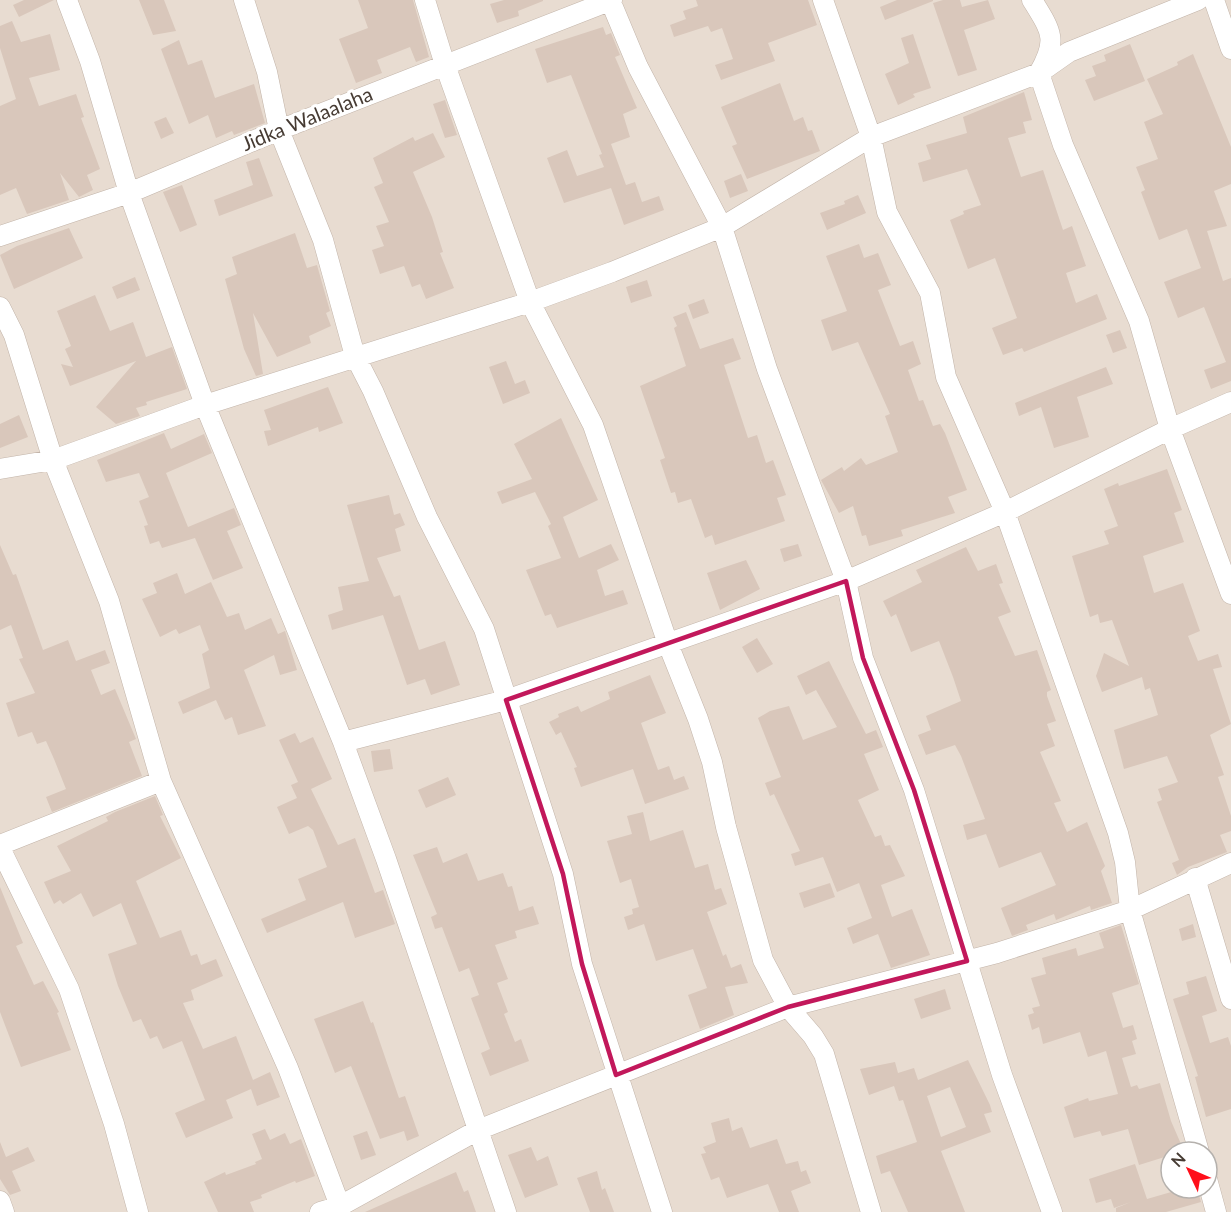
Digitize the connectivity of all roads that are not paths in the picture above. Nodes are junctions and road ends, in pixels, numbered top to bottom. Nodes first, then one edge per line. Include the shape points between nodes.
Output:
1 (67, 0) edge
2 (244, 0) edge
3 (425, 0) edge
4 (611, 0) edge
5 (823, 0) edge
6 (1032, 0) edge
7 (1198, 0) edge
8 (1214, 0) edge
9 (1231, 50) edge
10 (445, 65) junction
11 (1039, 74) junction
12 (279, 130) junction
13 (871, 137) junction
14 (129, 192) junction
15 (723, 227) junction
16 (0, 236) edge
17 (530, 302) junction
18 (0, 307) edge
19 (355, 356) junction
20 (1231, 402) edge
21 (205, 405) junction
22 (1170, 429) junction
23 (53, 460) junction
24 (0, 469) edge
25 (1005, 512) junction
26 (846, 581) junction
27 (1231, 594) edge
28 (668, 644) junction
29 (506, 700) junction
30 (343, 742) junction
31 (161, 782) junction
32 (0, 846) edge
33 (1231, 864) edge
34 (1196, 878) junction
35 (1130, 909) junction
36 (967, 961) junction
37 (1231, 999) edge
38 (788, 1008) junction
39 (616, 1075) junction
40 (478, 1130) junction
41 (1196, 1140) edge
42 (0, 1201) edge
43 (337, 1209) edge
44 (4, 1212) edge
45 (138, 1212) edge
46 (320, 1212) edge
47 (506, 1212) edge
48 (662, 1212) edge
49 (871, 1212) edge
50 (1052, 1212) edge

1 - 14 street via 90,61
2 - 12 street via 267,72
3 - 10 street
4 - 10 street, Jidka Walaalaha
4 - 15 street via 638,67
5 - 13 street
6 - 11 street via 1044,19 1051,43
7 - 11 street via 1069,52
8 - 9 street
10 - 12 street, Jidka Walaalaha
10 - 17 street
11 - 13 street
11 - 22 street via 1064,146 1139,321
12 - 14 street, Jidka Walaalaha
12 - 19 street via 323,240
13 - 15 street
13 - 25 street via 887,212 930,293 946,377
14 - 16 street, Jidka Walaalaha
14 - 21 street
15 - 17 street
15 - 26 street via 767,369
17 - 19 street
17 - 28 street via 593,425
18 - 23 street via 14,335
19 - 21 street
19 - 29 street via 427,517 484,630
20 - 22 street
21 - 23 street
21 - 30 street
22 - 25 street
22 - 27 street
23 - 24 street
23 - 31 street via 110,601
25 - 26 street
25 - 35 street via 1118,833
26 - 28 street
26 - 36 street via 863,658 914,790
28 - 29 street
28 - 38 street via 712,762 763,960
29 - 30 street
29 - 39 street via 563,874 582,964
30 - 40 street
31 - 32 street
31 - 43 street via 288,1068
32 - 45 street via 69,989 111,1114
33 - 34 street
34 - 35 street
34 - 37 street
35 - 36 street
35 - 41 street
36 - 38 street
36 - 50 street via 1002,1075
38 - 39 street
38 - 49 street via 824,1054
39 - 40 street
39 - 48 street
40 - 43 street
40 - 47 street
42 - 44 street
43 - 46 street

